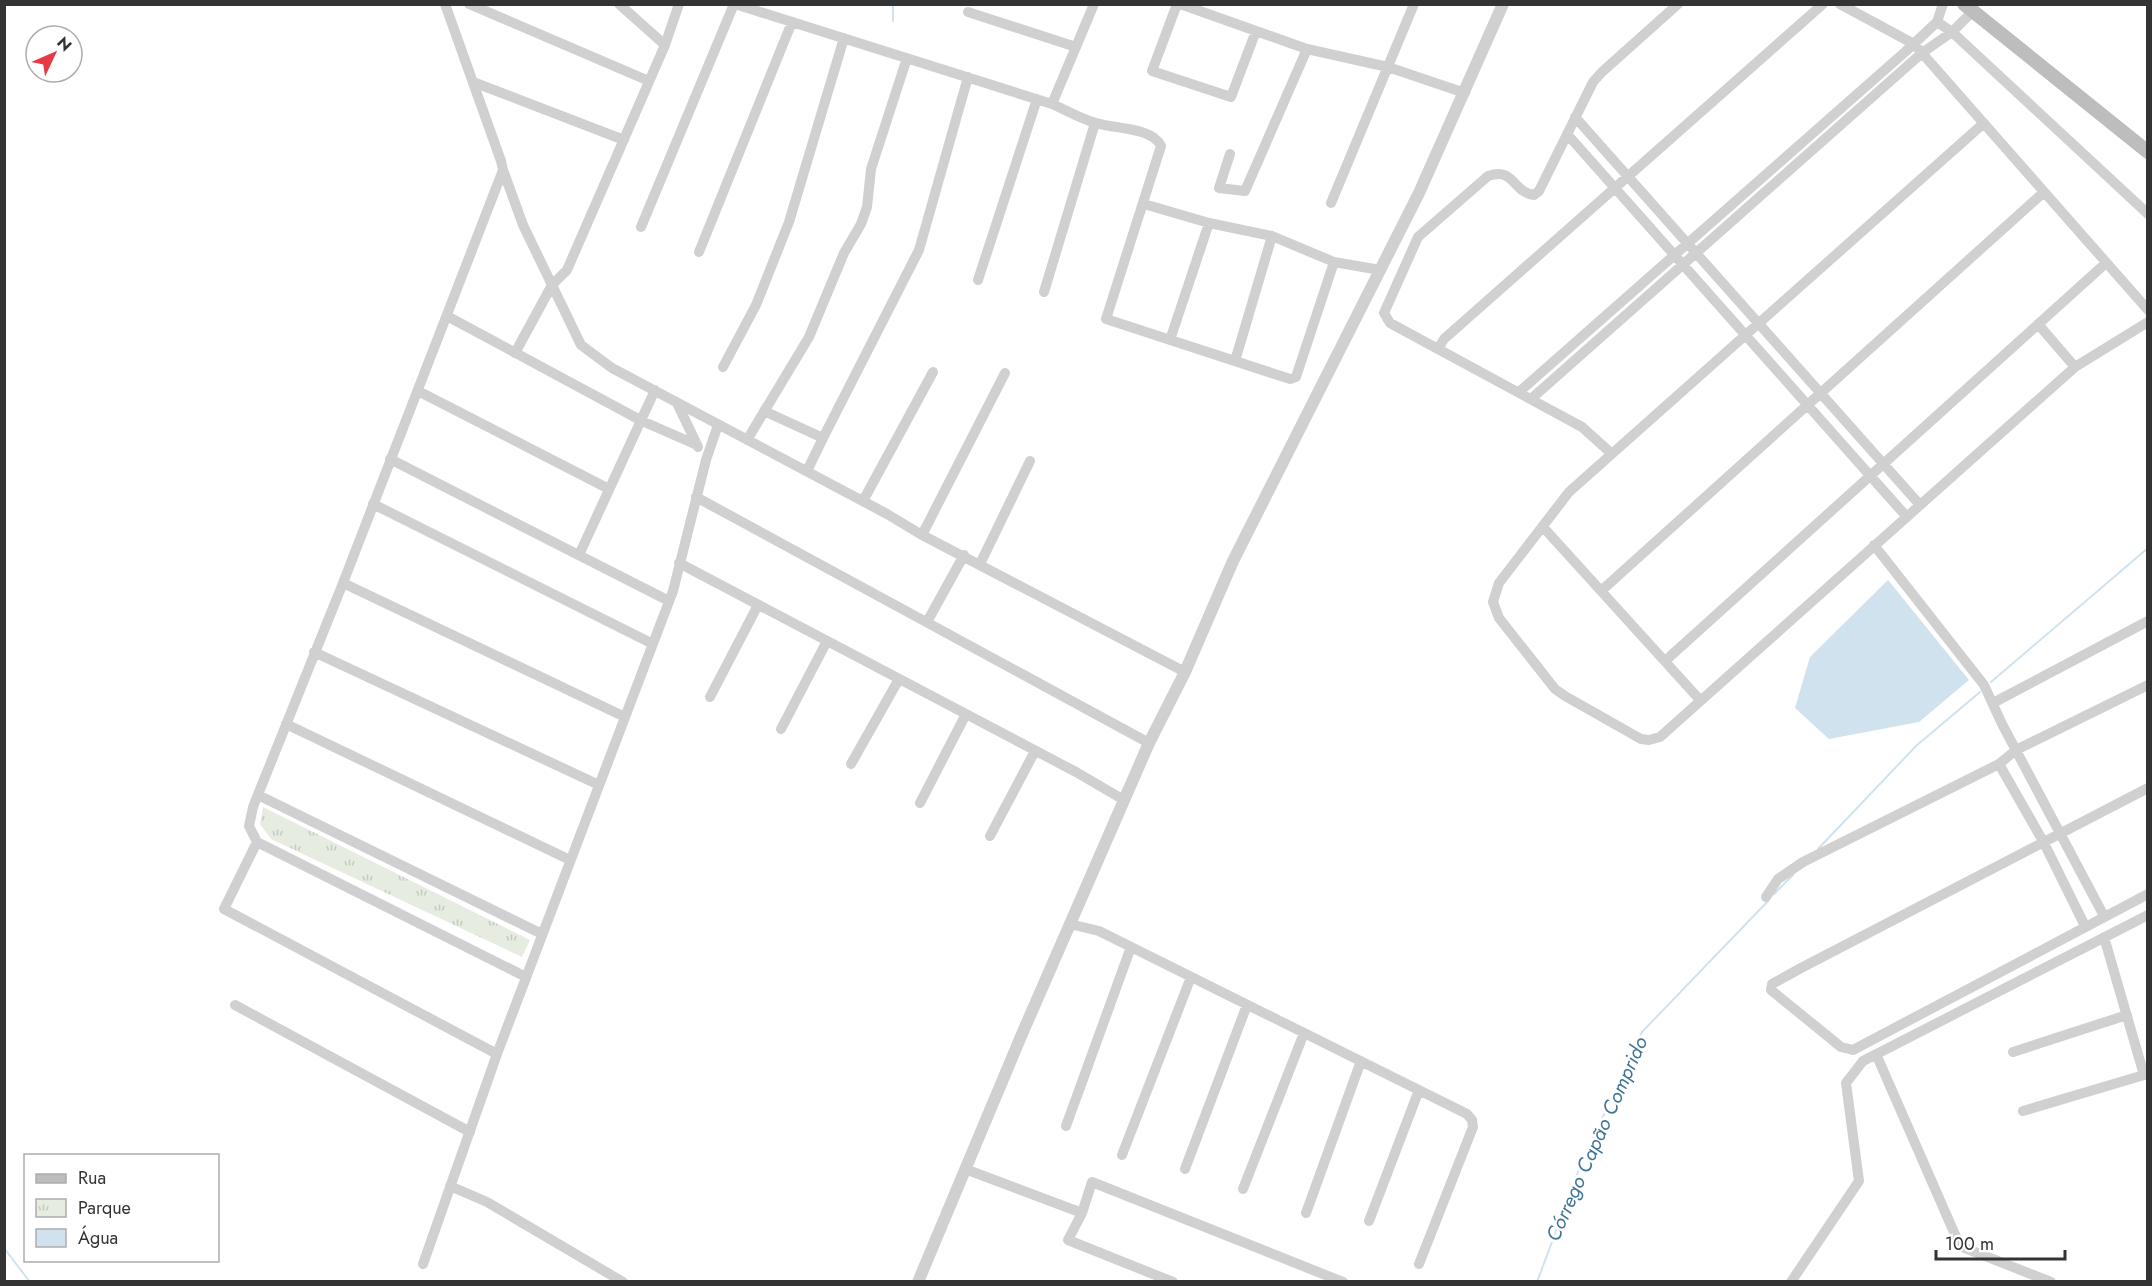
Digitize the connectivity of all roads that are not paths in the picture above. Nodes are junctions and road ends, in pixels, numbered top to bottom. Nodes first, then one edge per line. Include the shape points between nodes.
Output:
1 (469, 4) edge
2 (619, 4) edge
3 (679, 4) edge
4 (735, 4) edge
5 (1094, 4) edge
6 (1179, 4) edge
7 (1414, 4) edge
8 (1503, 4) edge
9 (1678, 4) edge
10 (1823, 4) edge
11 (1840, 4) edge
12 (1943, 4) edge
13 (448, 7) edge
14 (1968, 8) edge
15 (968, 12) dead end
16 (792, 22) junction
17 (1937, 22) junction
18 (1256, 31) junction
19 (1952, 32) junction
20 (844, 38) junction
21 (1914, 44) junction
22 (664, 45) junction
23 (1076, 47) junction
24 (1307, 49) junction
25 (1922, 53) junction
26 (907, 58) junction
27 (1388, 67) junction
28 (968, 77) junction
29 (649, 81) junction
30 (473, 82) junction
31 (1465, 93) junction
32 (1037, 99) junction
33 (1052, 104) junction
34 (1575, 117) junction
35 (1095, 123) junction
36 (1984, 123) junction
37 (1567, 134) junction
38 (624, 140) junction
39 (2148, 152) edge
40 (1230, 154) dead end
41 (503, 170) junction
42 (1628, 176) junction
43 (1614, 188) junction
44 (2044, 192) junction
45 (1331, 202) dead end
46 (1144, 204) junction
47 (2145, 209) edge
48 (1209, 223) junction
49 (641, 227) dead end
50 (1272, 236) junction
51 (1689, 244) junction
52 (699, 252) dead end
53 (1697, 252) junction
54 (1675, 256) junction
55 (1334, 262) junction
56 (2106, 263) junction
57 (1684, 264) junction
58 (1380, 270) junction
59 (978, 280) dead end
60 (552, 285) junction
61 (1044, 292) dead end
62 (2148, 310) edge
63 (447, 316) junction
64 (1759, 322) junction
65 (2148, 322) edge
66 (2038, 324) junction
67 (1746, 335) junction
68 (1170, 340) junction
69 (1438, 349) junction
70 (515, 353) junction
71 (1235, 361) junction
72 (723, 367) dead end
73 (2075, 367) junction
74 (933, 372) dead end
75 (1005, 372) dead end
76 (655, 390) junction
77 (418, 391) junction
78 (1519, 392) junction
79 (1820, 392) junction
80 (1531, 399) junction
81 (677, 403) junction
82 (1807, 404) junction
83 (765, 411) junction
84 (642, 421) junction
85 (718, 425) junction
86 (823, 438) junction
87 (747, 440) junction
88 (697, 445) junction
89 (1612, 454) junction
90 (390, 459) junction
91 (706, 460) junction
92 (1030, 461) dead end
93 (1884, 464) junction
94 (807, 471) junction
95 (1870, 476) junction
96 (609, 489) junction
97 (696, 497) junction
98 (863, 501) junction
99 (373, 504) junction
100 (1920, 505) junction
101 (1906, 516) junction
102 (1543, 527) junction
103 (922, 535) junction
104 (1874, 545) junction
105 (579, 555) junction
106 (964, 555) junction
107 (679, 563) junction
108 (981, 564) junction
109 (343, 583) junction
110 (1601, 591) junction
111 (669, 601) junction
112 (758, 605) junction
113 (2148, 621) edge
114 (927, 622) junction
115 (826, 641) junction
116 (653, 644) junction
117 (314, 652) junction
118 (1665, 661) junction
119 (1185, 672) junction
120 (899, 679) junction
121 (2148, 685) edge
122 (711, 698) dead end
123 (1700, 700) junction
124 (1993, 704) junction
125 (966, 714) junction
126 (625, 717) junction
127 (286, 724) junction
128 (781, 729) dead end
129 (1149, 743) junction
130 (2016, 750) junction
131 (1035, 751) junction
132 (851, 764) dead end
133 (2000, 764) junction
134 (599, 785) junction
135 (2148, 788) edge
136 (258, 795) junction
137 (1124, 800) junction
138 (920, 803) dead end
139 (2060, 834) junction
140 (990, 836) dead end
141 (257, 842) junction
142 (2044, 843) junction
143 (570, 860) junction
144 (2148, 894) edge
145 (1767, 897) dead end
146 (2148, 915) edge
147 (2104, 916) junction
148 (1070, 924) junction
149 (2085, 926) junction
150 (542, 934) junction
151 (2104, 937) junction
152 (1131, 947) junction
153 (526, 977) junction
154 (1191, 977) junction
155 (236, 1005) dead end
156 (1247, 1005) junction
157 (2127, 1015) junction
158 (1304, 1033) junction
159 (2013, 1052) dead end
160 (498, 1054) junction
161 (1876, 1054) junction
162 (1361, 1061) junction
163 (1419, 1090) junction
164 (2023, 1112) dead end
165 (1066, 1126) dead end
166 (470, 1132) junction
167 (1122, 1155) dead end
168 (965, 1169) junction
169 (1185, 1169) dead end
170 (450, 1186) junction
171 (1243, 1189) dead end
172 (1082, 1213) junction
173 (1306, 1213) dead end
174 (1369, 1221) dead end
175 (423, 1264) dead end
176 (1419, 1264) dead end
177 (623, 1281) edge
178 (918, 1281) edge
179 (1173, 1281) edge
180 (1343, 1281) edge
181 (1791, 1281) edge
182 (2051, 1281) edge

1 - 29 street
2 - 22 street
3 - 22 street
4 - 16 street
4 - 49 street
5 - 23 street
6 - 18 street
6 - 18 street via 1152,71 1230,97
7 - 27 street
8 - 31 street
9 - 34 street via 1602,72
10 - 42 street
11 - 21 street
12 - 17 street
13 - 30 street
14 - 19 street
14 - 39 main road
15 - 23 street
16 - 20 street
16 - 52 street
17 - 19 street
17 - 21 street
18 - 24 street
19 - 25 street
19 - 47 street
20 - 26 street
20 - 72 street via 789,222 756,305
21 - 25 street
21 - 51 street
22 - 29 street
23 - 33 street
24 - 27 street
24 - 40 street via 1245,191 1219,188
25 - 36 street
25 - 53 street
26 - 28 street
26 - 83 street via 871,169 861,224 844,253 809,337
27 - 31 street
27 - 45 street
28 - 32 street
28 - 86 street via 919,250
29 - 38 street
30 - 38 street
30 - 41 street
31 - 58 street
32 - 33 street
32 - 59 street
33 - 35 street
34 - 37 street
34 - 42 street
35 - 46 street via 1147,133 1158,140 1161,146
35 - 61 street
36 - 44 street
36 - 64 street
37 - 43 street
37 - 69 street via 1534,195 1526,194 1509,176 1488,176 1418,237 1384,313 1390,323
38 - 60 street via 567,270
41 - 60 street via 523,225
41 - 63 street
42 - 43 street
42 - 51 street
43 - 54 street
43 - 69 street via 1444,339
44 - 56 street
44 - 79 street
46 - 48 street
46 - 68 street via 1106,319
48 - 50 street
48 - 68 street
50 - 55 street
50 - 71 street
51 - 53 street
51 - 54 street
53 - 57 street
53 - 64 street
54 - 57 street
54 - 78 street
55 - 58 street
55 - 71 street via 1296,376 1290,379
56 - 62 street
56 - 66 street
57 - 67 street
57 - 80 street
58 - 119 street via 1233,561
60 - 70 street
60 - 76 street via 581,345 612,369
63 - 70 street
63 - 77 street
64 - 67 street
64 - 79 street
65 - 73 street
66 - 73 street
66 - 93 street
67 - 82 street
67 - 89 street
68 - 71 street
69 - 78 street
70 - 84 street
73 - 100 street
74 - 98 street
75 - 103 street
76 - 81 street
76 - 84 street
77 - 90 street
77 - 96 street
78 - 80 street
79 - 82 street
79 - 93 street
80 - 89 street via 1582,427
81 - 85 street
81 - 88 street
82 - 95 street
82 - 110 street
83 - 86 street
83 - 87 street
84 - 88 street
84 - 96 street
85 - 87 street
85 - 91 street
86 - 94 street
87 - 94 street
88 - 91 street
89 - 102 street via 1569,492
90 - 99 street
90 - 105 street
91 - 97 street
92 - 108 street
93 - 95 street
93 - 100 street
94 - 98 street
95 - 101 street
95 - 118 street
96 - 105 street
97 - 107 street
97 - 114 street
98 - 103 street
99 - 109 street
99 - 116 street
100 - 101 street
101 - 104 street
102 - 110 street
102 - 123 street via 1499,583 1492,602 1499,618 1555,689 1649,740 1660,737
103 - 106 street
104 - 123 street
104 - 124 street via 1977,673
105 - 111 street
106 - 108 street
106 - 114 street
107 - 111 street
107 - 112 street
108 - 119 street
109 - 117 street
109 - 126 street
110 - 118 street
111 - 116 street
112 - 115 street
112 - 122 street
113 - 124 street
114 - 129 street
115 - 120 street
115 - 128 street
116 - 126 street
117 - 127 street
117 - 134 street
118 - 123 street
119 - 129 street
120 - 125 street
120 - 132 street
121 - 130 street
124 - 130 street
125 - 131 street
125 - 138 street
126 - 134 street
127 - 136 street
127 - 143 street
129 - 137 street
130 - 133 street
130 - 139 street
131 - 137 street
131 - 140 street
133 - 142 street
133 - 145 street via 1803,862 1778,879
134 - 143 street
135 - 139 street
136 - 141 street via 249,826
136 - 150 street
137 - 148 street
139 - 142 street
139 - 147 street
141 - 153 street
141 - 160 street via 224,909
142 - 149 street
142 - 149 street via 1801,968 1772,984 1771,990 1841,1047 1853,1050
143 - 150 street
144 - 147 street
146 - 151 street
147 - 149 street
148 - 152 street via 1099,931
148 - 168 street
150 - 153 street
151 - 157 street
151 - 161 street
152 - 154 street
152 - 165 street
153 - 160 street
154 - 156 street
154 - 167 street
155 - 166 street
156 - 158 street
156 - 169 street
157 - 159 street
157 - 164 street via 2144,1075
158 - 162 street
158 - 171 street
160 - 166 street
161 - 181 street via 1863,1061 1846,1083 1858,1181
161 - 182 street via 1960,1246
162 - 163 street
162 - 173 street
163 - 174 street
163 - 176 street via 1467,1113 1473,1127
166 - 170 street
168 - 172 street
168 - 178 street
170 - 175 street
170 - 177 street via 487,1202
172 - 179 street via 1068,1240
172 - 180 street via 1092,1182

